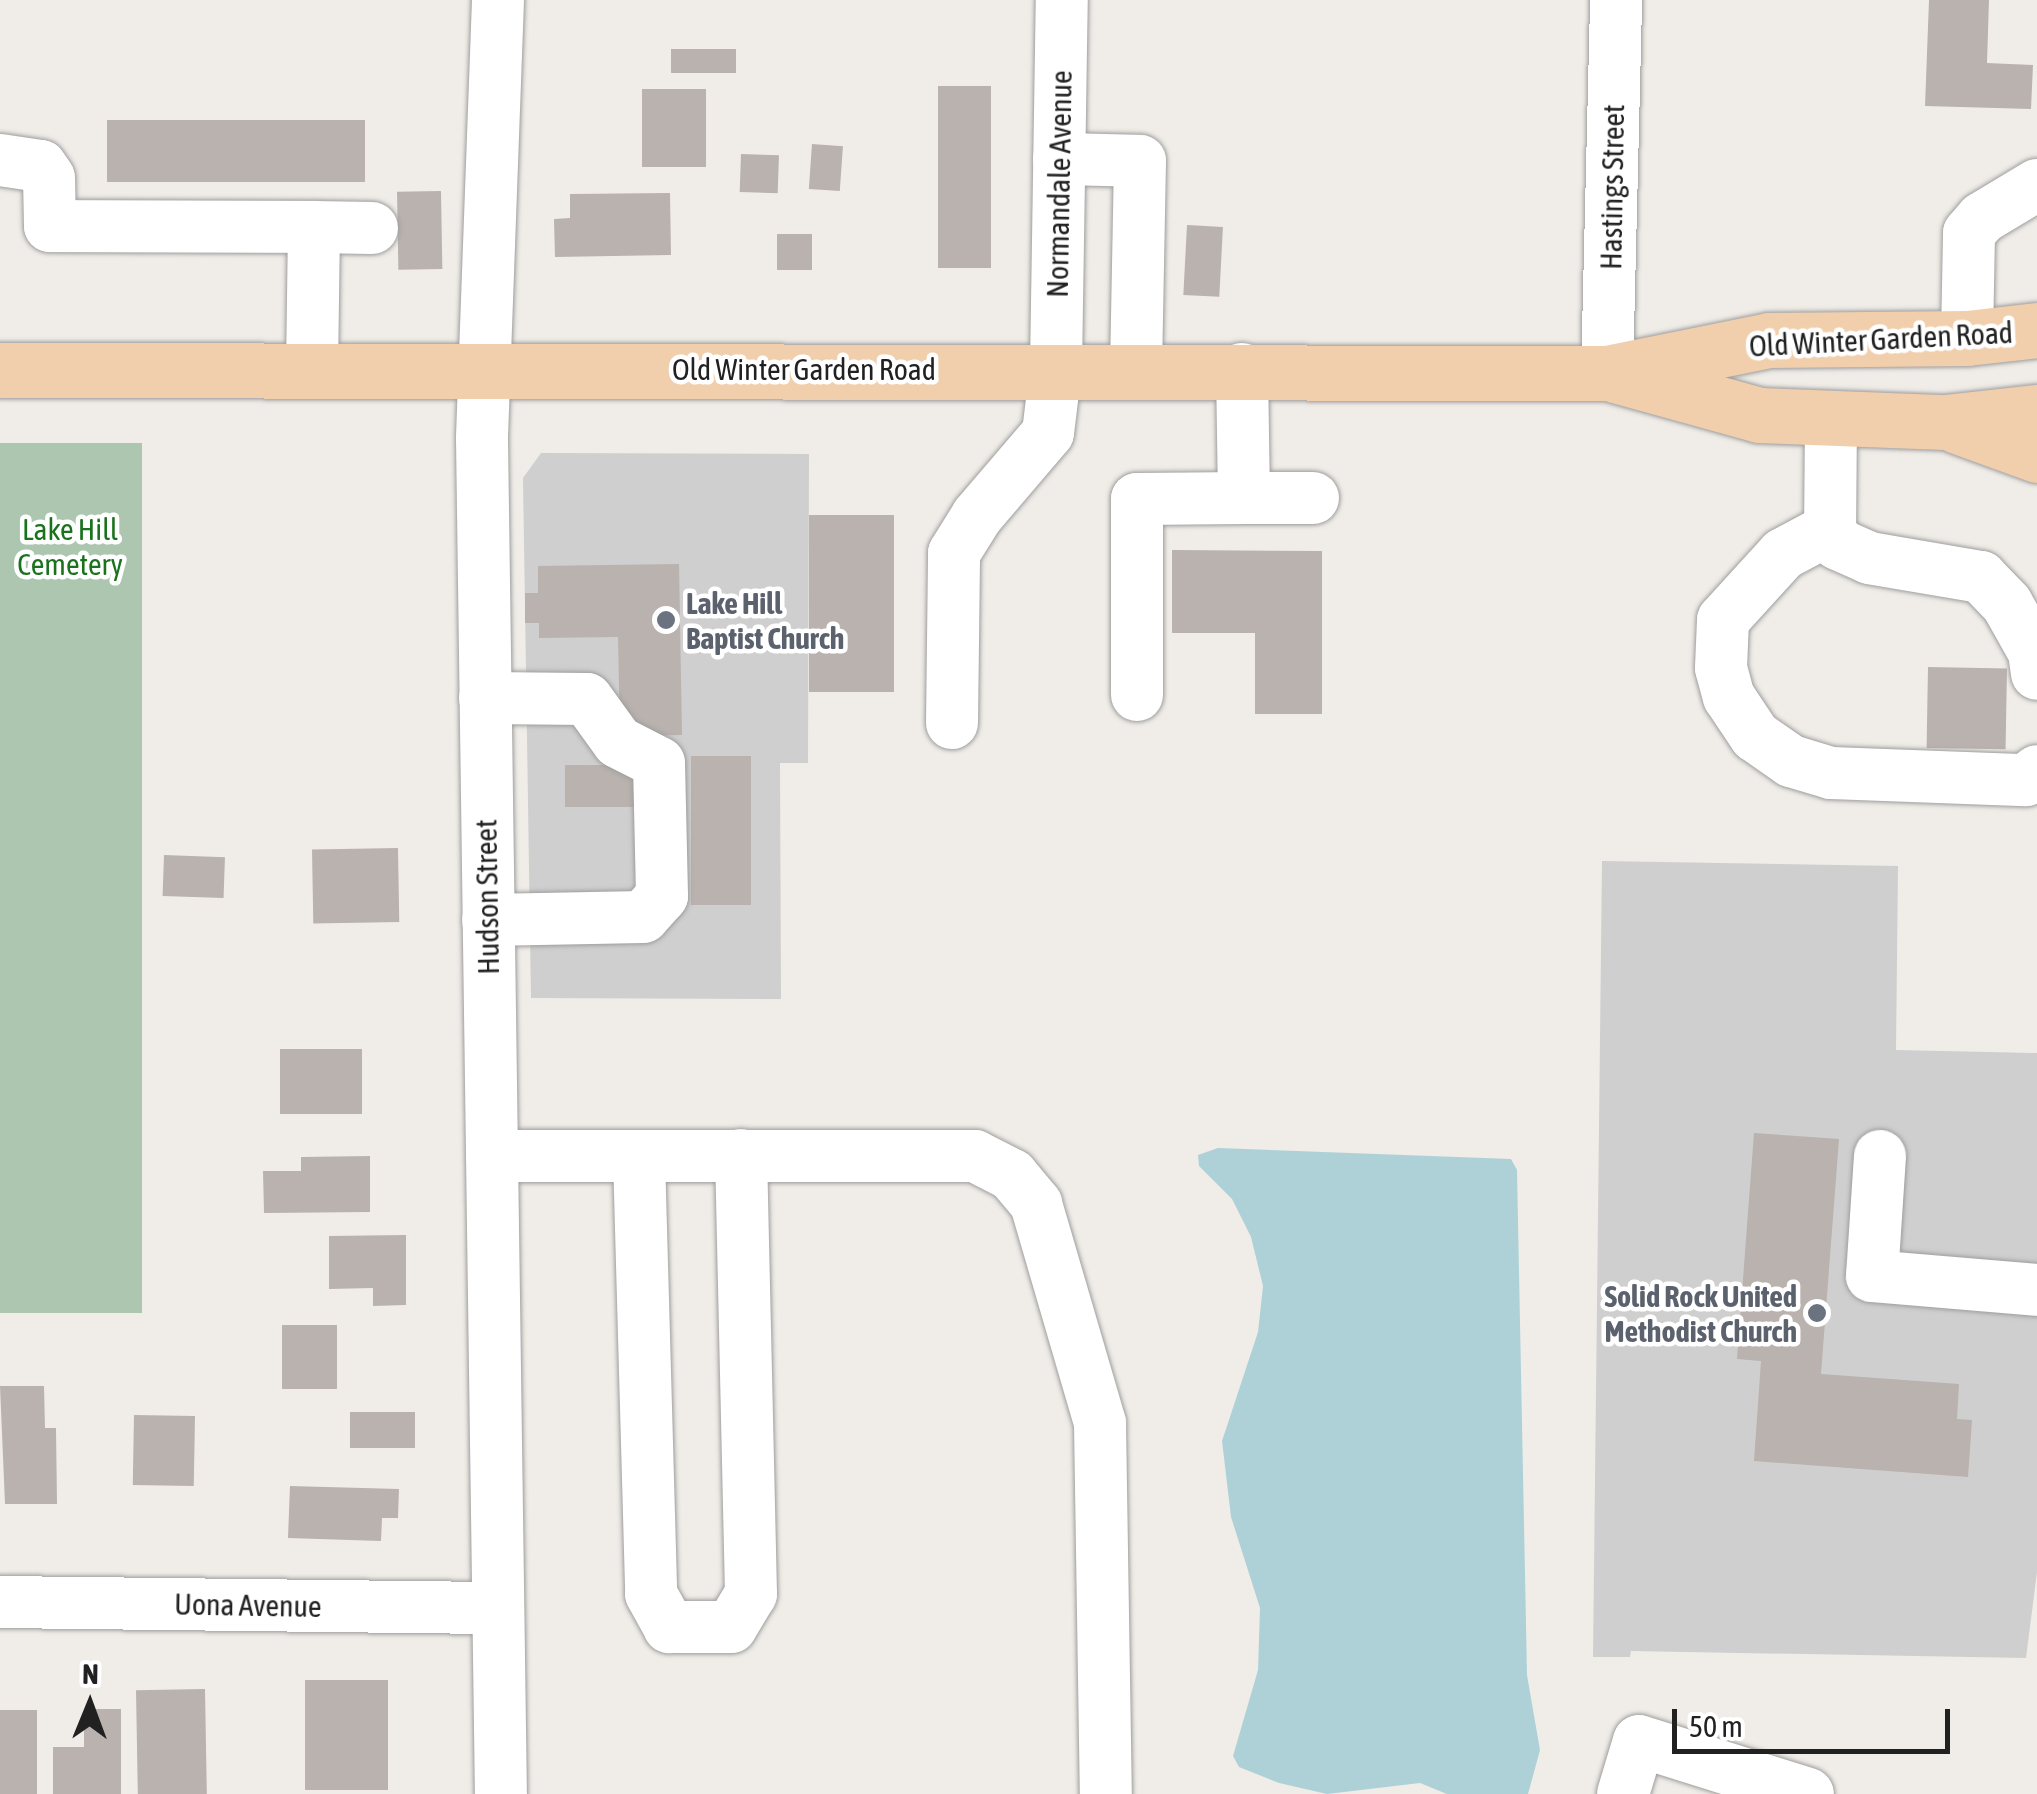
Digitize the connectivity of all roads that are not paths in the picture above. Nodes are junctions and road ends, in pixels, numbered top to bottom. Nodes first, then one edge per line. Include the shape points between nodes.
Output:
1 (498, 0) edge
2 (1062, 0) edge
3 (1616, 0) edge
4 (1060, 159) junction
5 (0, 160) edge
6 (2037, 185) edge
7 (314, 227) junction
8 (372, 228) dead end
9 (2037, 330) edge
10 (1967, 338) junction
11 (1056, 367) junction
12 (1136, 368) junction
13 (1242, 369) junction
14 (0, 370) edge
15 (312, 370) junction
16 (488, 371) junction
17 (1607, 373) junction
18 (2037, 412) edge
19 (1832, 420) junction
20 (1945, 422) junction
21 (2037, 455) edge
22 (1244, 498) junction
23 (1313, 498) dead end
24 (1830, 529) junction
25 (2037, 674) edge
26 (1137, 695) dead end
27 (485, 698) junction
28 (952, 724) dead end
29 (2037, 770) edge
30 (488, 920) junction
31 (741, 1155) junction
32 (492, 1156) junction
33 (1880, 1156) dead end
34 (639, 1157) junction
35 (2037, 1290) edge
36 (0, 1602) edge
37 (496, 1608) junction
38 (502, 1794) edge
39 (1106, 1794) edge
40 (1623, 1794) edge
41 (1808, 1794) edge

1 - 16 street, Hudson Street
2 - 4 street, Normandale Avenue
3 - 17 street, Hastings Street
4 - 11 street, Normandale Avenue
4 - 12 street via 1140,161
5 - 7 street via 41,166 49,178 50,226
6 - 10 street via 1982,218 1969,234
7 - 8 street
7 - 15 street
9 - 10 main road, Old Winter Garden Road
10 - 17 main road, Old Winter Garden Road via 1769,340
11 - 12 main road, Old Winter Garden Road
11 - 16 main road, Old Winter Garden Road
11 - 28 street, Normandale Avenue via 1048,433 977,516 954,554
12 - 13 main road, Old Winter Garden Road
13 - 17 main road, Old Winter Garden Road
13 - 22 street
14 - 15 main road, Old Winter Garden Road
15 - 16 main road, Old Winter Garden Road
16 - 27 street, Hudson Street
17 - 19 main road, Old Winter Garden Road via 1759,415
18 - 20 main road, Old Winter Garden Road
19 - 20 main road, Old Winter Garden Road
19 - 24 street
20 - 21 main road
22 - 23 street
22 - 26 street via 1136,499
24 - 25 street via 1838,544 1869,558 1980,577 2007,604 2034,652
24 - 29 street via 1783,554 1723,620 1721,668 1729,697 1756,736 1791,761 1831,772 2026,780
27 - 30 street, Hudson Street
27 - 30 street via 587,699 618,742 658,763 662,896 643,917
30 - 32 street, Hudson Street
31 - 34 street
31 - 34 street via 752,1594 731,1627 670,1627 650,1594
31 - 39 street via 976,1156 1012,1174 1036,1204 1100,1423
32 - 34 street
32 - 37 street, Hudson Street
33 - 35 street via 1872,1276
36 - 37 street, Uona Avenue
37 - 38 street, Hudson Street
40 - 41 street via 1639,1741

